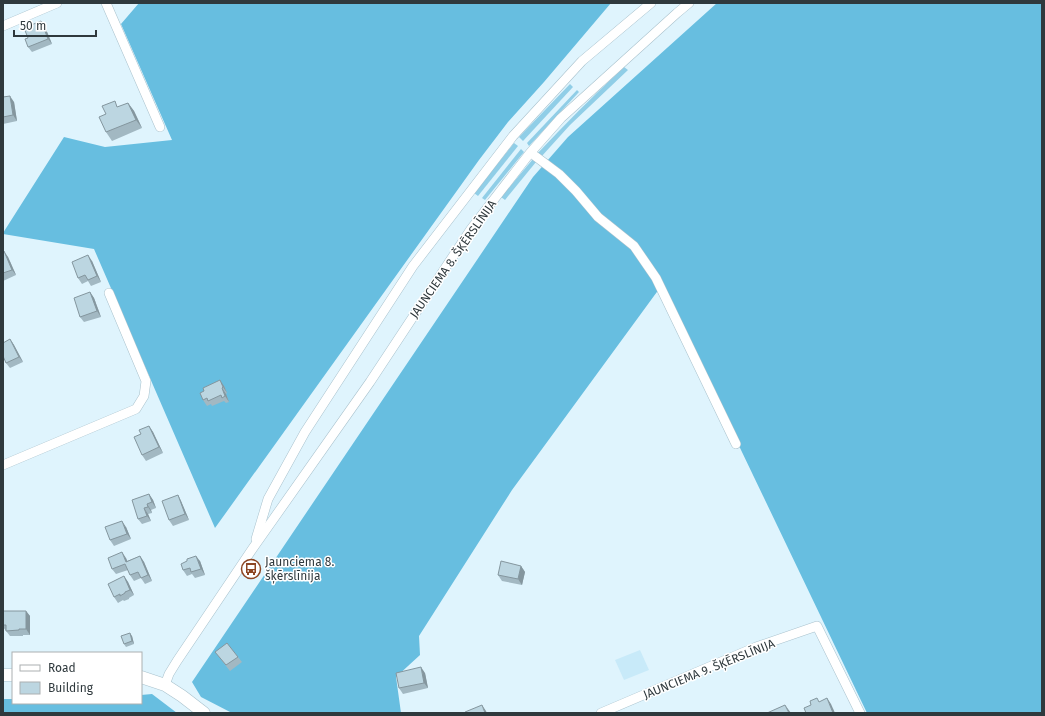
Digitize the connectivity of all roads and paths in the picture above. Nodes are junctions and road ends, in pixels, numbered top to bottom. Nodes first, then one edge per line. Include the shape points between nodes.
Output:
1 (57, 3) edge
2 (106, 3) edge
3 (651, 3) edge
4 (690, 3) edge
5 (3, 26) edge
6 (160, 127) dead end
7 (535, 156) dead end
8 (109, 293) dead end
9 (736, 444) dead end
10 (3, 465) edge
11 (253, 548) junction
12 (142, 677) edge
13 (165, 685) junction
14 (616, 710) edge
15 (204, 713) edge
16 (602, 713) edge
17 (860, 713) edge

1 - 5 street
2 - 6 street
3 - 11 street, JAUNCIEMA 8. ŠĶĒRSLĪNIJA via 582,61 513,136 413,266 302,438 268,499
4 - 11 street, JAUNCIEMA 8. ŠĶĒRSLĪNIJA via 562,118 530,153 471,229 370,382
7 - 9 street via 559,174 598,217 634,246 656,278
8 - 10 street via 146,381 144,396 136,408
11 - 13 street, JAUNCIEMA 8. ŠĶĒRSLĪNIJA via 169,674
12 - 13 main road
13 - 15 main road
14 - 16 street, JAUNCIEMA 9. ŠĶĒRSLĪNIJA
14 - 17 street, JAUNCIEMA 9. ŠĶĒRSLĪNIJA via 756,647 817,626

